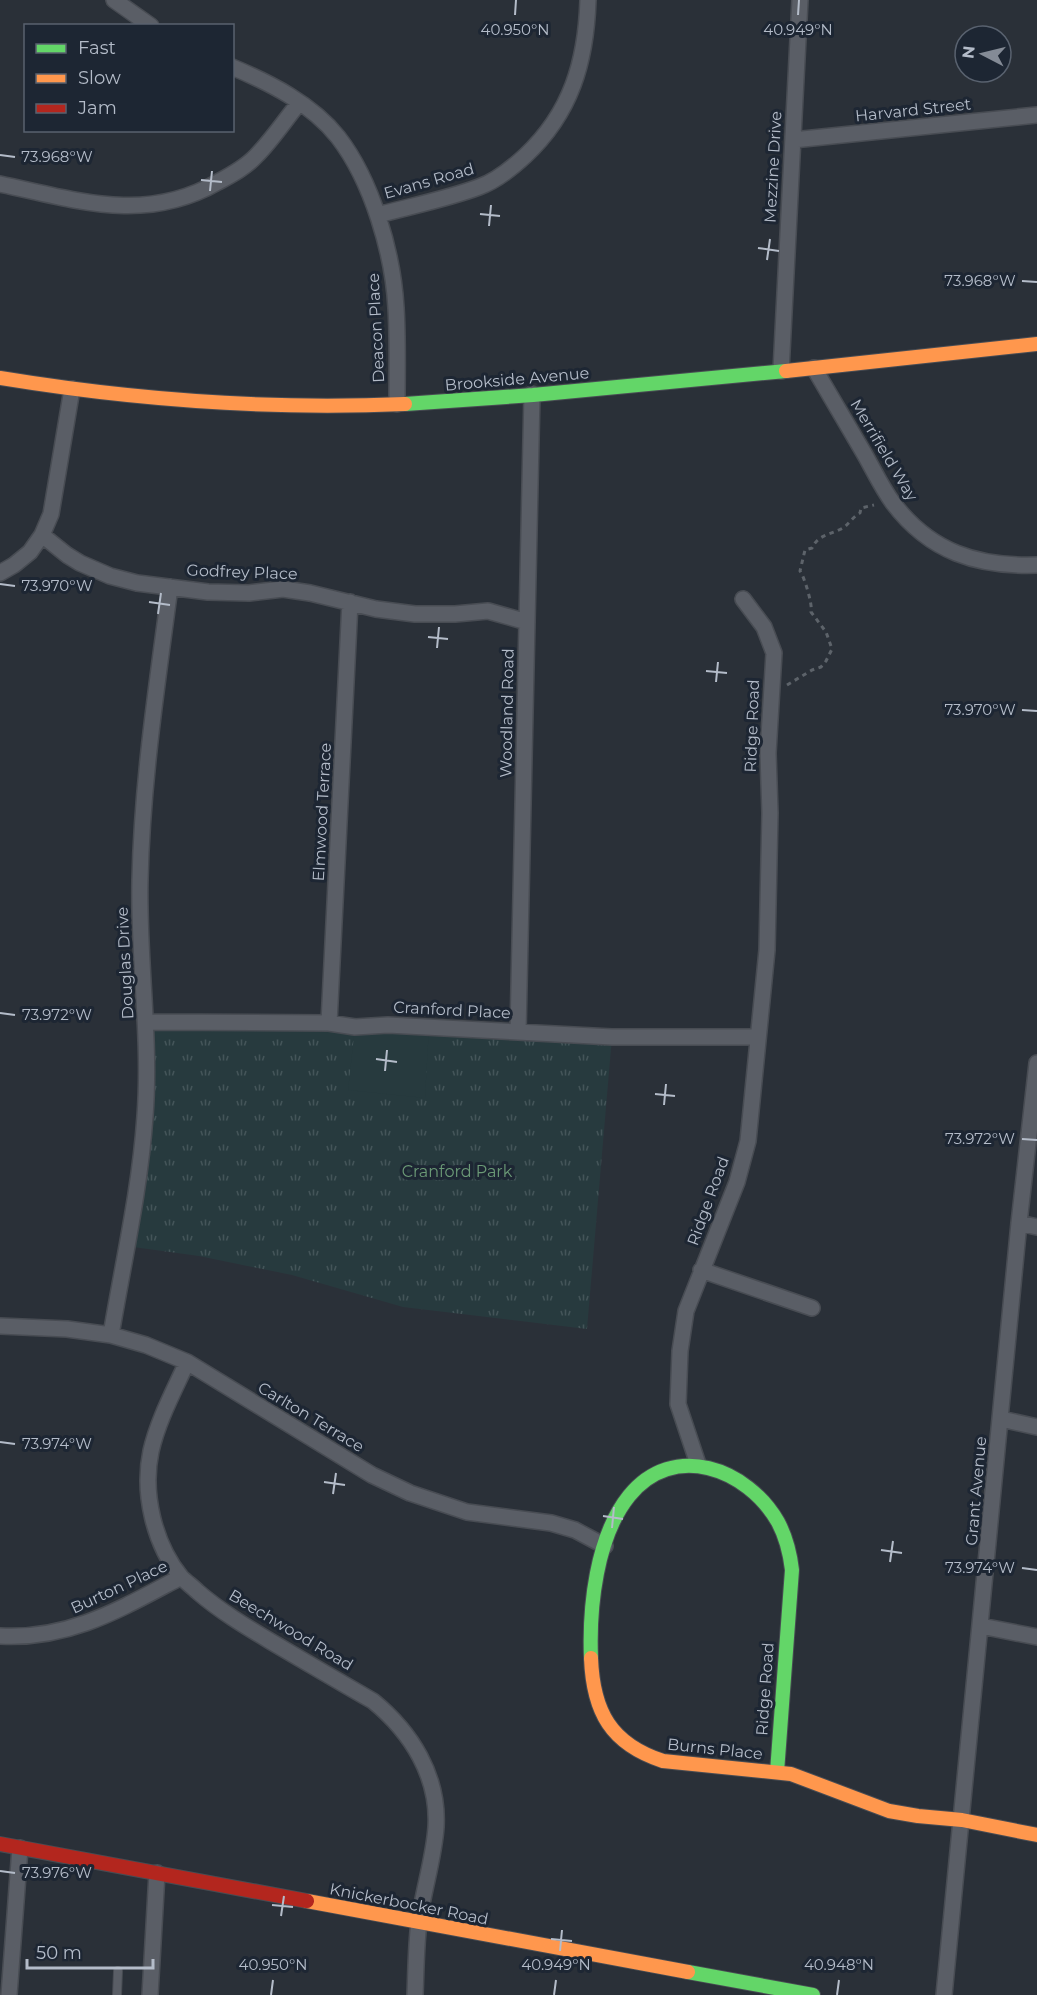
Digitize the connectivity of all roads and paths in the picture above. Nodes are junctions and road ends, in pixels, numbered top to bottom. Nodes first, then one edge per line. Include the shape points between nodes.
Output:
1 (114, 0) edge
2 (588, 0) edge
3 (800, 0) edge
4 (148, 24) edge
5 (234, 68) edge
6 (299, 103) junction
7 (1037, 114) edge
8 (793, 140) junction
9 (0, 184) edge
10 (378, 215) junction
11 (1037, 344) edge
12 (814, 368) junction
13 (781, 371) junction
14 (0, 378) edge
15 (72, 389) junction
16 (532, 394) junction
17 (397, 404) junction
18 (889, 498) junction
19 (42, 535) junction
20 (1037, 565) edge
21 (0, 573) edge
22 (170, 587) junction
23 (743, 599) dead end
24 (350, 602) junction
25 (528, 622) junction
26 (771, 687) junction
27 (146, 1022) junction
28 (329, 1023) junction
29 (518, 1032) junction
30 (757, 1037) junction
31 (1037, 1063) edge
32 (1019, 1223) junction
33 (1037, 1227) edge
34 (701, 1270) junction
35 (812, 1308) dead end
36 (0, 1326) edge
37 (111, 1335) junction
38 (187, 1362) junction
39 (1000, 1419) junction
40 (1037, 1427) edge
41 (698, 1464) junction
42 (605, 1546) junction
43 (181, 1577) junction
44 (981, 1626) junction
45 (0, 1636) edge
46 (1037, 1637) edge
47 (777, 1772) junction
48 (962, 1820) junction
49 (1037, 1835) edge
50 (0, 1844) edge
51 (20, 1848) junction
52 (157, 1874) junction
53 (419, 1923) junction
54 (118, 1971) dead end
55 (9, 1995) edge
56 (117, 1995) edge
57 (150, 1995) edge
58 (415, 1995) edge
59 (813, 1995) edge
60 (944, 1995) edge

1 - 4 street
2 - 10 street, Evans Road via 584,52 577,77 555,122 537,145 515,165 480,187
3 - 8 street, Mezzine Drive
5 - 6 street, Deacon Place via 271,84
6 - 9 street via 255,157 208,188 179,199 143,206 97,205
6 - 10 street, Deacon Place via 337,136
7 - 8 street, Harvard Street
8 - 13 street, Mezzine Drive
10 - 17 street, Deacon Place via 396,308
11 - 12 street, Brookside Avenue
12 - 13 street, Brookside Avenue
12 - 18 street, Merrifield Way
13 - 16 street, Brookside Avenue
14 - 15 street, Brookside Avenue
15 - 17 street, Brookside Avenue via 251,404
15 - 19 street via 51,514
16 - 17 street, Brookside Avenue
16 - 25 street, Woodland Road
18 - 20 street, Merrifield Way via 908,522 954,553 999,565
18 - 26 path via 861,508 843,529 827,534 805,550 800,571 811,612 826,632 832,649 821,667 783,688
19 - 21 street via 30,552
19 - 22 street, Godfrey Place via 73,559 110,576
22 - 24 street, Godfrey Place via 249,593 283,590
22 - 27 street, Douglas Drive via 142,829 141,946
23 - 26 street, Ridge Road via 764,627 774,653
24 - 25 street, Godfrey Place via 415,614 488,611
24 - 28 street, Elmwood Terrace
25 - 29 street, Woodland Road
26 - 30 street, Ridge Road via 767,950
27 - 28 street, Cranford Place
27 - 37 street, Douglas Drive via 140,1167
28 - 29 street, Cranford Place
29 - 30 street, Cranford Place via 612,1037
30 - 34 street, Ridge Road via 748,1141 737,1182
31 - 32 street, Grant Avenue
32 - 33 street
32 - 39 street, Grant Avenue
34 - 35 street
34 - 41 street, Ridge Road via 686,1311 678,1404
36 - 37 street, Carlton Terrace
37 - 38 street, Carlton Terrace
38 - 42 street, Carlton Terrace via 372,1475 410,1493 467,1512 551,1523
38 - 43 street, Beechwood Road via 158,1426 148,1477 155,1527
39 - 40 street
39 - 44 street, Grant Avenue
41 - 42 street, Burns Place via 677,1466 642,1483 618,1513
41 - 47 street, Ridge Road via 740,1482 758,1497 773,1513 790,1550 792,1570
42 - 47 street, Burns Place via 592,1604 590,1641 598,1703 615,1734 628,1746 663,1761
43 - 45 street, Burton Place via 110,1614 72,1628 41,1635
43 - 53 street, Beechwood Road via 242,1624 373,1701 408,1735 429,1776 435,1802 436,1827
44 - 46 street
44 - 48 street, Grant Avenue
47 - 48 street, Burns Place via 821,1784 889,1811
48 - 49 street, Burns Place
48 - 60 street, Grant Avenue
50 - 51 street, Knickerbocker Road
51 - 52 street, Knickerbocker Road
51 - 55 street
52 - 53 street, Knickerbocker Road
52 - 57 street
53 - 58 street, Beechwood Road
53 - 59 street, Knickerbocker Road
54 - 56 lane

